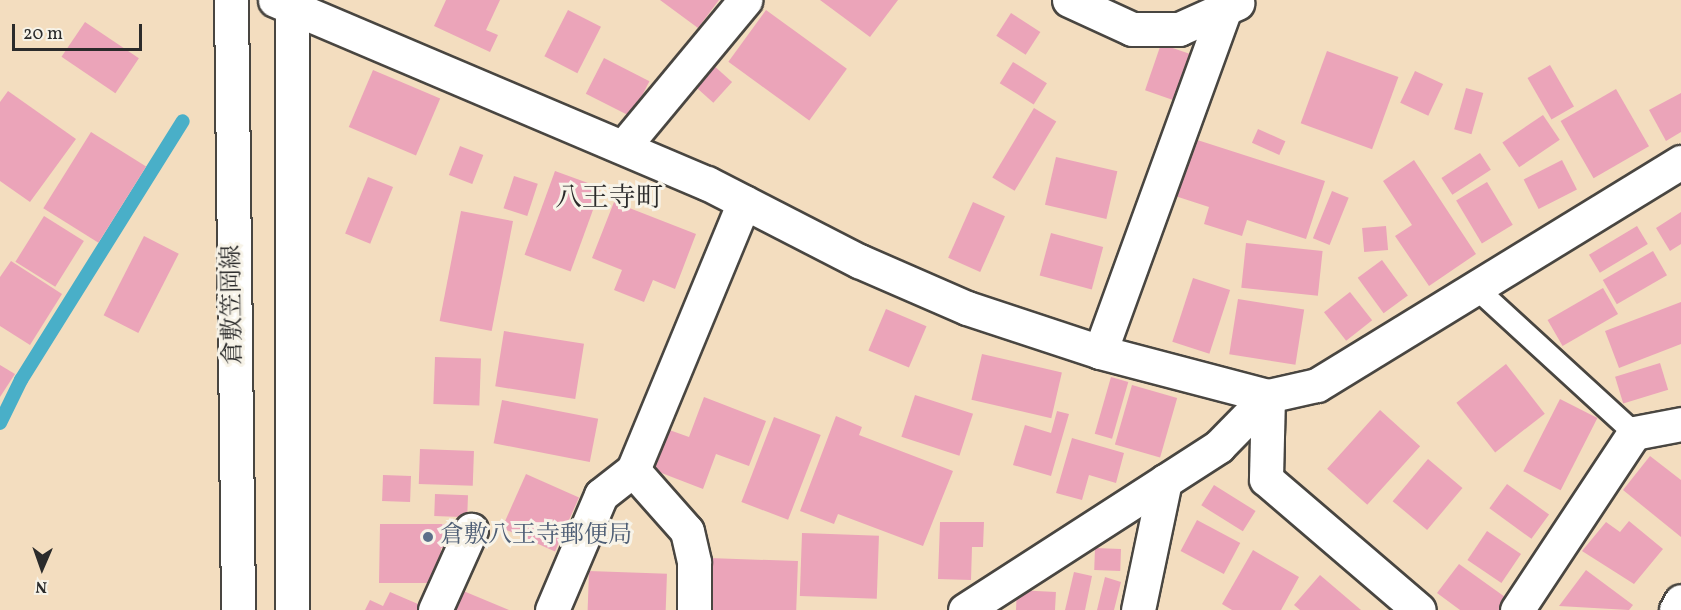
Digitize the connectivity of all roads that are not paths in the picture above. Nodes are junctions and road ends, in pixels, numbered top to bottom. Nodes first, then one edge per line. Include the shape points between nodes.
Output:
1 (231, 0) edge
2 (745, 0) edge
3 (1069, 0) edge
4 (287, 2) edge
5 (1235, 4) edge
6 (624, 146) junction
7 (1681, 162) edge
8 (744, 202) junction
9 (1476, 288) junction
10 (1100, 352) junction
11 (1268, 396) junction
12 (1681, 424) edge
13 (1634, 433) junction
14 (633, 470) junction
15 (1165, 481) junction
16 (471, 530) dead end
17 (1681, 601) edge
18 (238, 610) edge
19 (292, 610) edge
20 (435, 610) edge
21 (552, 610) edge
22 (694, 610) edge
23 (965, 610) edge
24 (1138, 610) edge
25 (1419, 610) edge
26 (1517, 610) edge
27 (1676, 610) edge

1 - 18 street, 倉敷笠岡線
2 - 6 street
3 - 5 street via 1132,29 1179,28
4 - 6 street
4 - 19 street
5 - 10 street
6 - 8 street
7 - 9 street
8 - 10 street via 967,308
8 - 14 street
9 - 11 street via 1317,385
9 - 13 lane
10 - 11 street
11 - 15 street via 1219,446
11 - 25 street via 1266,478
12 - 13 street
13 - 26 street
14 - 21 street via 602,495
14 - 22 street via 687,531 694,562
15 - 23 street
15 - 24 street
16 - 20 street
17 - 27 street

